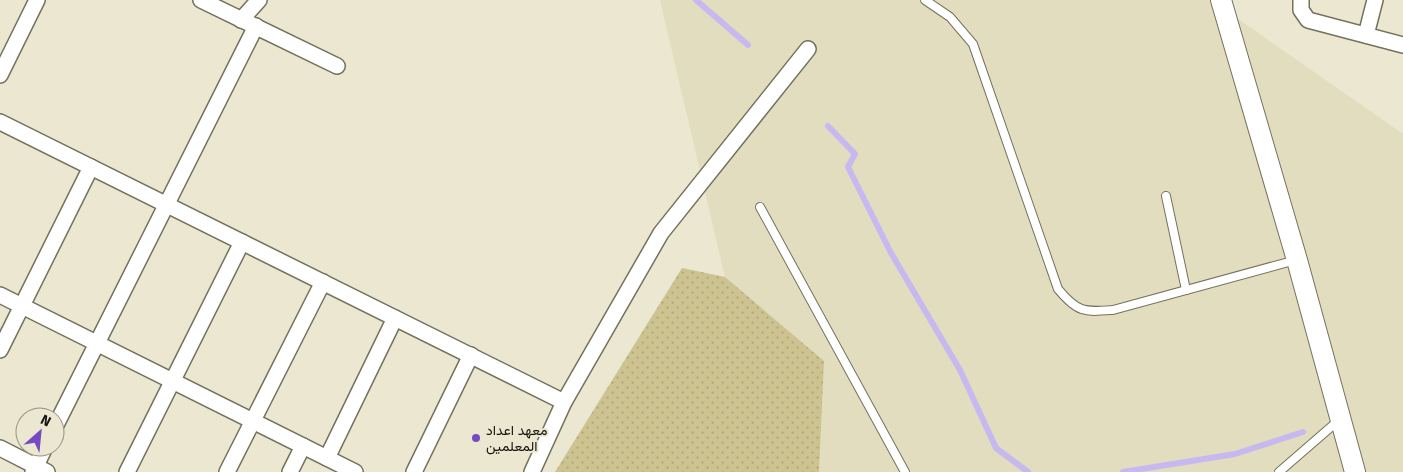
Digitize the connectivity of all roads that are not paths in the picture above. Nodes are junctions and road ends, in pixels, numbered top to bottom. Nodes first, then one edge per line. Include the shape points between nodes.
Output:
1 (37, 0) edge
2 (201, 0) edge
3 (259, 0) edge
4 (925, 0) edge
5 (1221, 0) edge
6 (1301, 0) edge
7 (1375, 0) edge
8 (241, 20) junction
9 (256, 26) junction
10 (1366, 35) junction
11 (1403, 45) edge
12 (808, 50) dead end
13 (2, 65) edge
14 (337, 66) dead end
15 (0, 122) edge
16 (91, 167) junction
17 (1166, 196) dead end
18 (167, 205) junction
19 (760, 207) dead end
20 (242, 242) junction
21 (1298, 260) junction
22 (323, 282) junction
23 (1186, 290) junction
24 (0, 295) edge
25 (22, 306) junction
26 (395, 318) junction
27 (95, 343) junction
28 (0, 350) edge
29 (471, 355) junction
30 (173, 381) junction
31 (564, 402) junction
32 (65, 407) edge
33 (1341, 418) junction
34 (253, 421) junction
35 (303, 446) junction
36 (0, 448) edge
37 (42, 457) edge
38 (327, 458) junction
39 (39, 470) edge
40 (1354, 470) edge
41 (127, 472) edge
42 (227, 472) edge
43 (290, 472) edge
44 (355, 472) edge
45 (414, 472) edge
46 (532, 472) edge
47 (905, 472) edge
48 (1279, 472) edge

1 - 13 street
2 - 8 street
3 - 8 street
4 - 23 lane via 950,17 973,44 1058,289 1069,303 1086,312 1113,310
5 - 21 street
6 - 10 street via 1301,10 1308,20
7 - 10 street
8 - 9 street
9 - 14 street
9 - 18 street
10 - 11 street
12 - 31 street via 661,233
15 - 16 street
16 - 18 street
16 - 25 street
17 - 23 lane
18 - 20 street
18 - 27 street
19 - 47 lane
20 - 22 street
20 - 30 street
21 - 23 lane
21 - 33 street
22 - 26 street
22 - 34 street
24 - 25 street
25 - 27 street
25 - 28 street
26 - 29 street
26 - 38 street
27 - 30 street
27 - 32 street
29 - 31 street
29 - 45 street
30 - 34 street
30 - 41 street
31 - 46 street
33 - 40 street
33 - 48 lane
34 - 35 street
34 - 42 street
35 - 38 street
35 - 43 street
36 - 39 street
37 - 39 street
38 - 44 street

